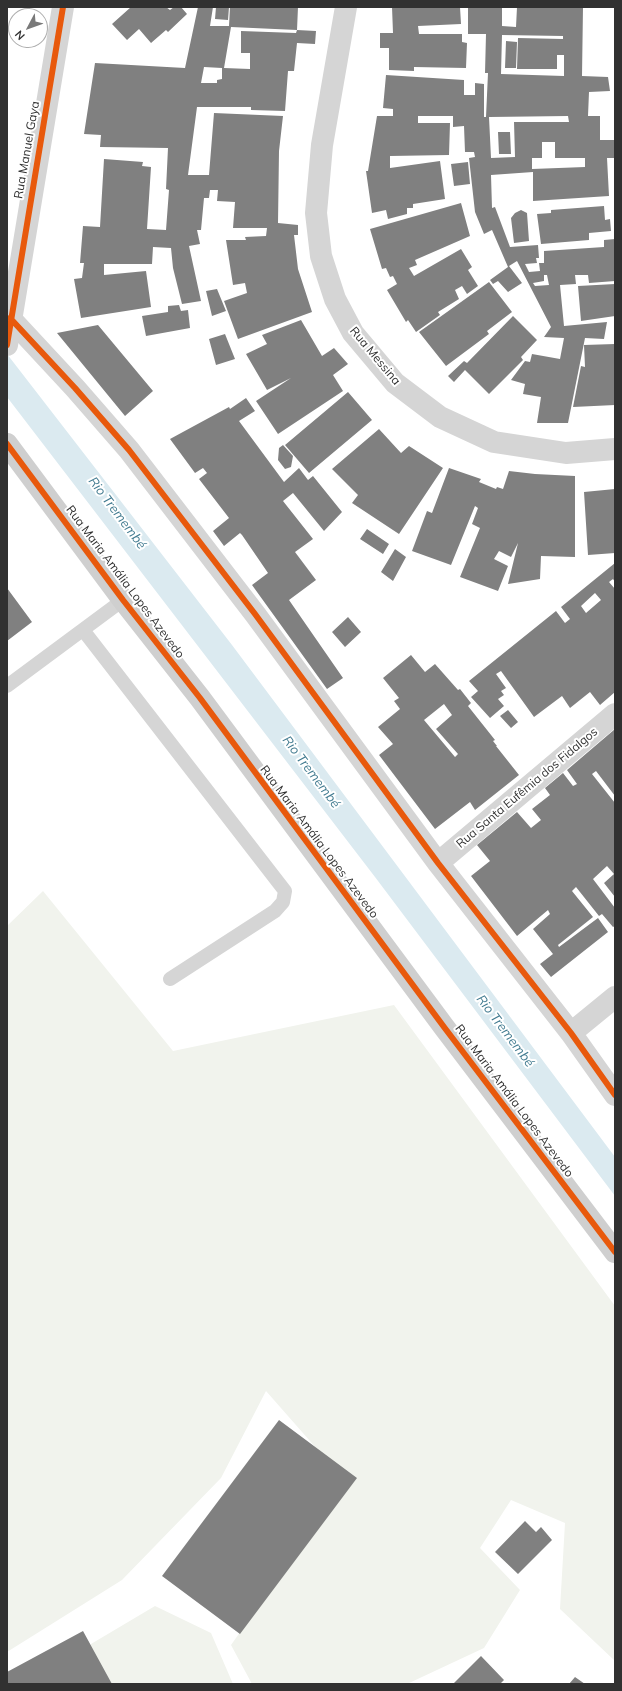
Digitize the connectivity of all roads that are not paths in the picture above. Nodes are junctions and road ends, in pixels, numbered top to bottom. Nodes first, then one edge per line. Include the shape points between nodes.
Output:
1 (63, 7) edge
2 (346, 7) edge
3 (9, 332) edge
4 (7, 444) edge
5 (615, 449) edge
6 (123, 600) junction
7 (83, 630) junction
8 (7, 686) edge
9 (615, 714) edge
10 (438, 863) junction
11 (170, 979) dead end
12 (615, 998) edge
13 (571, 1034) junction
14 (615, 1095) edge
15 (615, 1252) edge

1 - 3 street, Rua Manuel Gaya
2 - 5 street, Rua Messina via 322,145 316,214 321,256 335,299 353,333 395,383 440,417 494,442 566,453
3 - 10 street via 75,388 129,450 255,614
4 - 6 main road, Rua Maria Amália Lopes Azevedo
6 - 7 lane
6 - 15 main road, Rua Maria Amália Lopes Azevedo via 200,698
7 - 8 lane
7 - 11 lane via 284,891 283,902 275,911
9 - 10 street, Rua Santa Eufêmia dos Fidalgos
10 - 13 street
12 - 13 street
13 - 14 street

